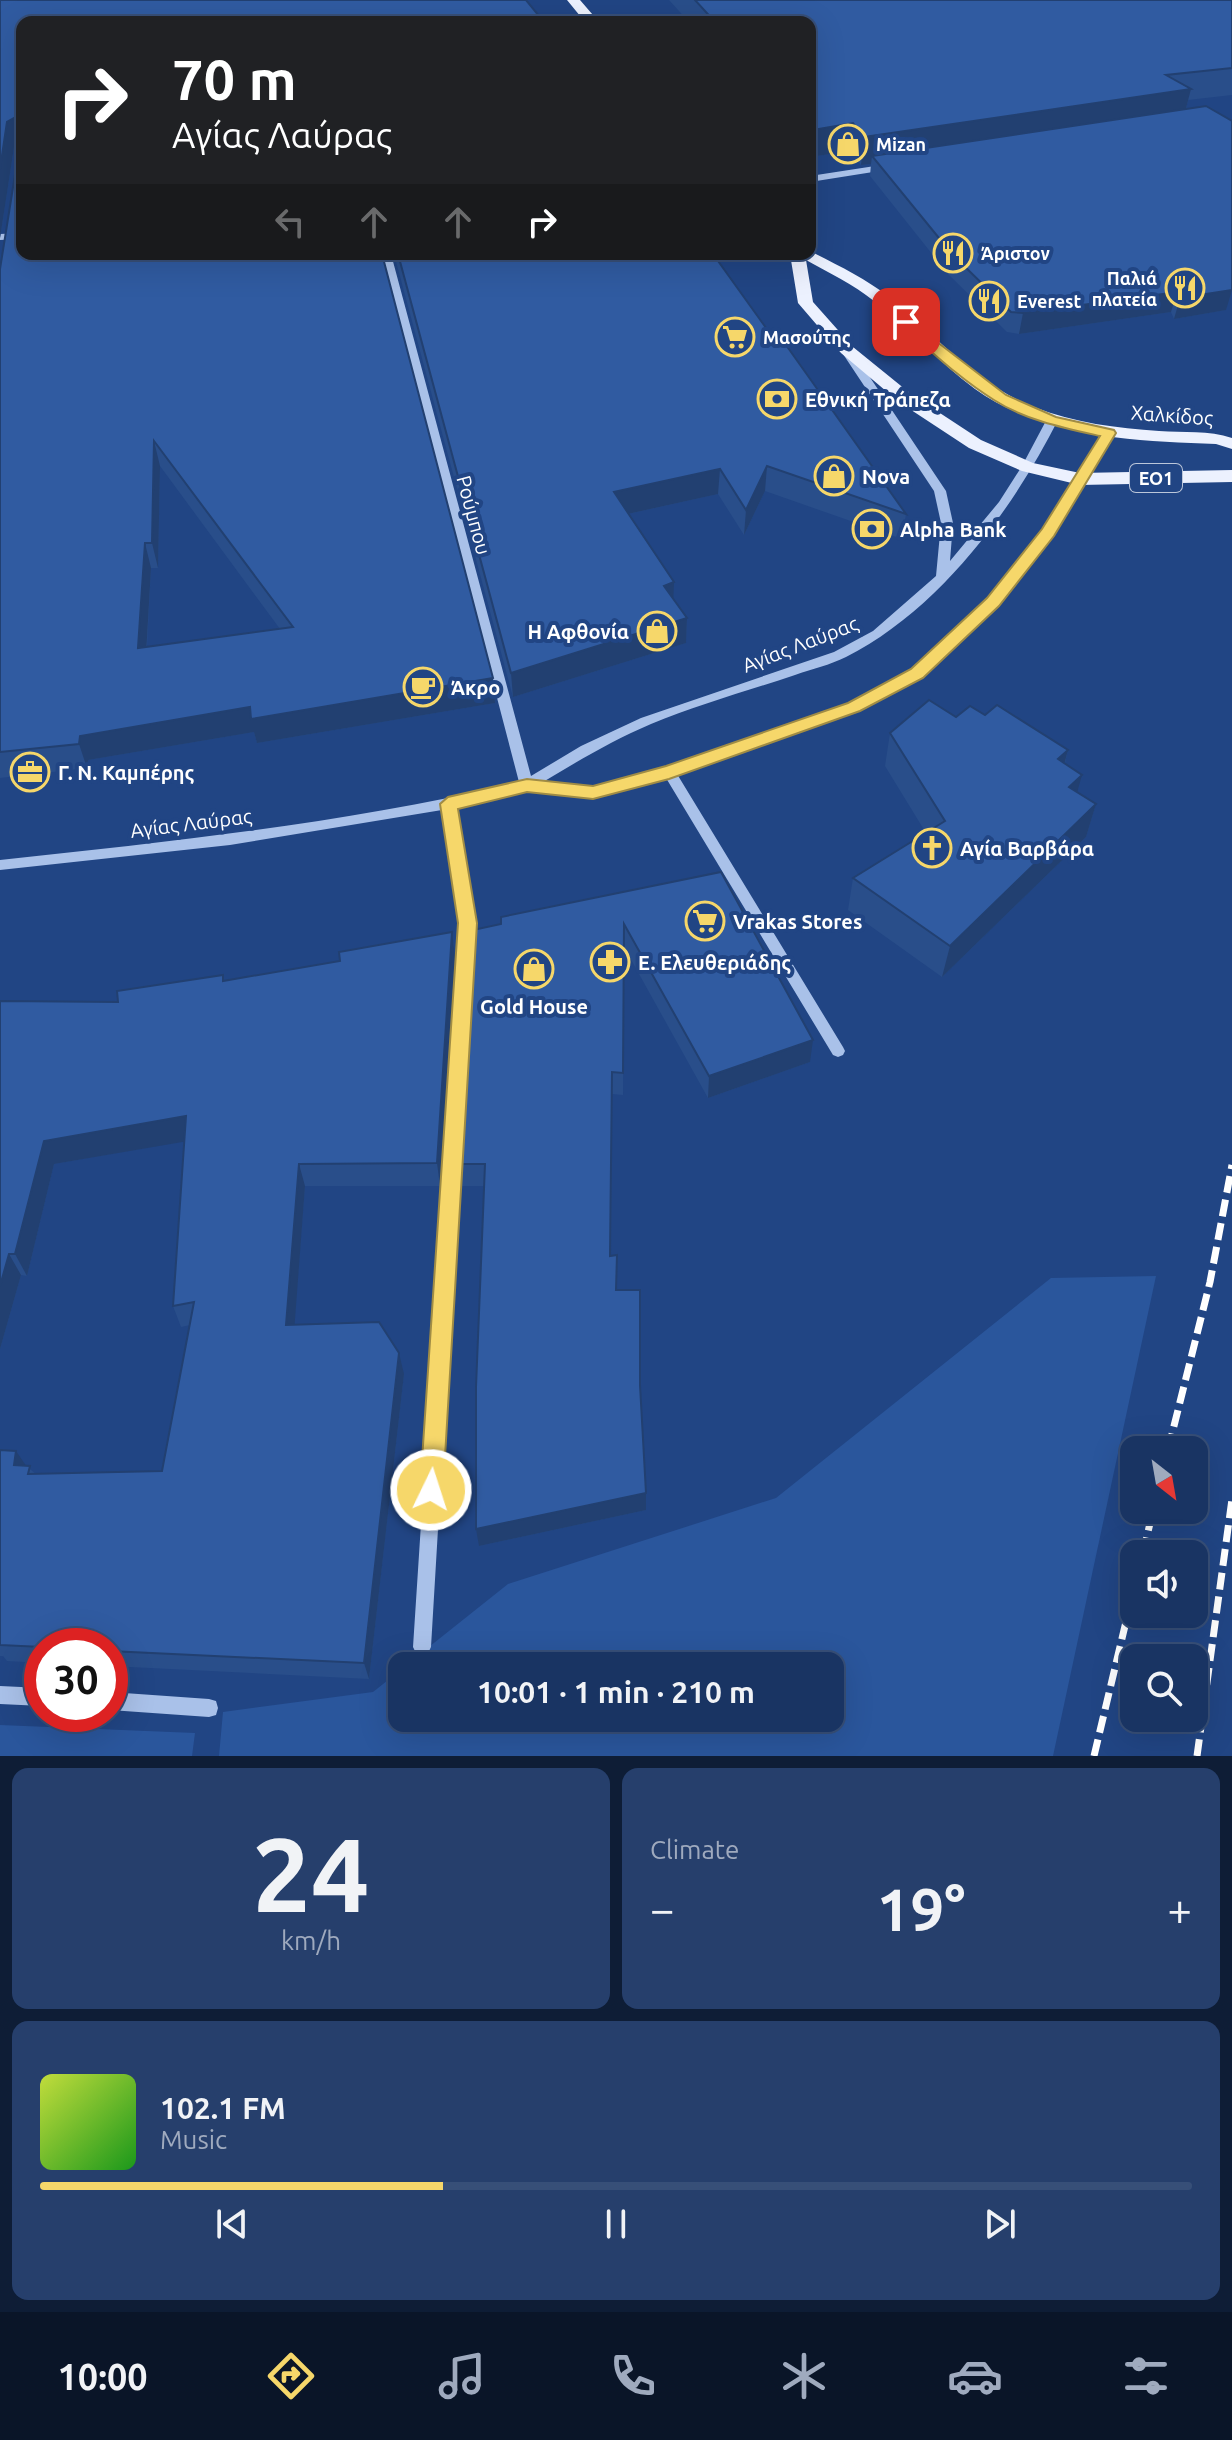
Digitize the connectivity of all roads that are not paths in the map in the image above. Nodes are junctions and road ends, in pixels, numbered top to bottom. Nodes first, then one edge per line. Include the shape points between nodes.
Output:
1 (573, 0) edge
2 (587, 16) edge
3 (904, 165) edge
4 (816, 178) edge
5 (10, 222) edge
6 (4, 237) edge
7 (6, 251) edge
8 (388, 260) edge
9 (798, 260) edge
10 (816, 260) edge
11 (847, 350) junction
12 (1052, 420) junction
13 (1109, 433) junction
14 (1232, 444) edge
15 (1028, 467) junction
16 (1232, 476) edge
17 (1080, 479) junction
18 (942, 578) junction
19 (669, 772) junction
20 (527, 785) junction
21 (448, 804) junction
22 (0, 865) edge
23 (838, 1051) dead end
24 (422, 1647) dead end
25 (0, 1695) edge
26 (24, 1696) edge
27 (128, 1702) edge
28 (209, 1708) dead end

1 - 2 main road
3 - 4 street
5 - 6 street
6 - 7 street
8 - 20 street, Ρούμπου
9 - 11 main road, ΕΟ1 via 806,303
10 - 12 main road, ΕΟ1 via 865,287 1001,398
11 - 15 main road, ΕΟ1 via 953,432
11 - 18 street via 940,491 947,523
12 - 13 main road, ΕΟ1
12 - 15 street, Αγίας Λαύρας
13 - 14 main road, Χαλκίδος / ΕΟ1
13 - 17 street, Αγίας Λαύρας
15 - 17 main road, ΕΟ1
15 - 18 street, Αγίας Λαύρας
16 - 17 main road, ΕΟ1
17 - 19 street, Αγίας Λαύρας via 1048,533 993,602 917,674 854,707
18 - 20 street, Αγίας Λαύρας via 862,645 646,721
19 - 20 street, Αγίας Λαύρας via 593,792
19 - 23 street
20 - 21 street, Αγίας Λαύρας
21 - 22 street, Αγίας Λαύρας via 230,840
21 - 24 street via 467,923
25 - 26 street
27 - 28 street

